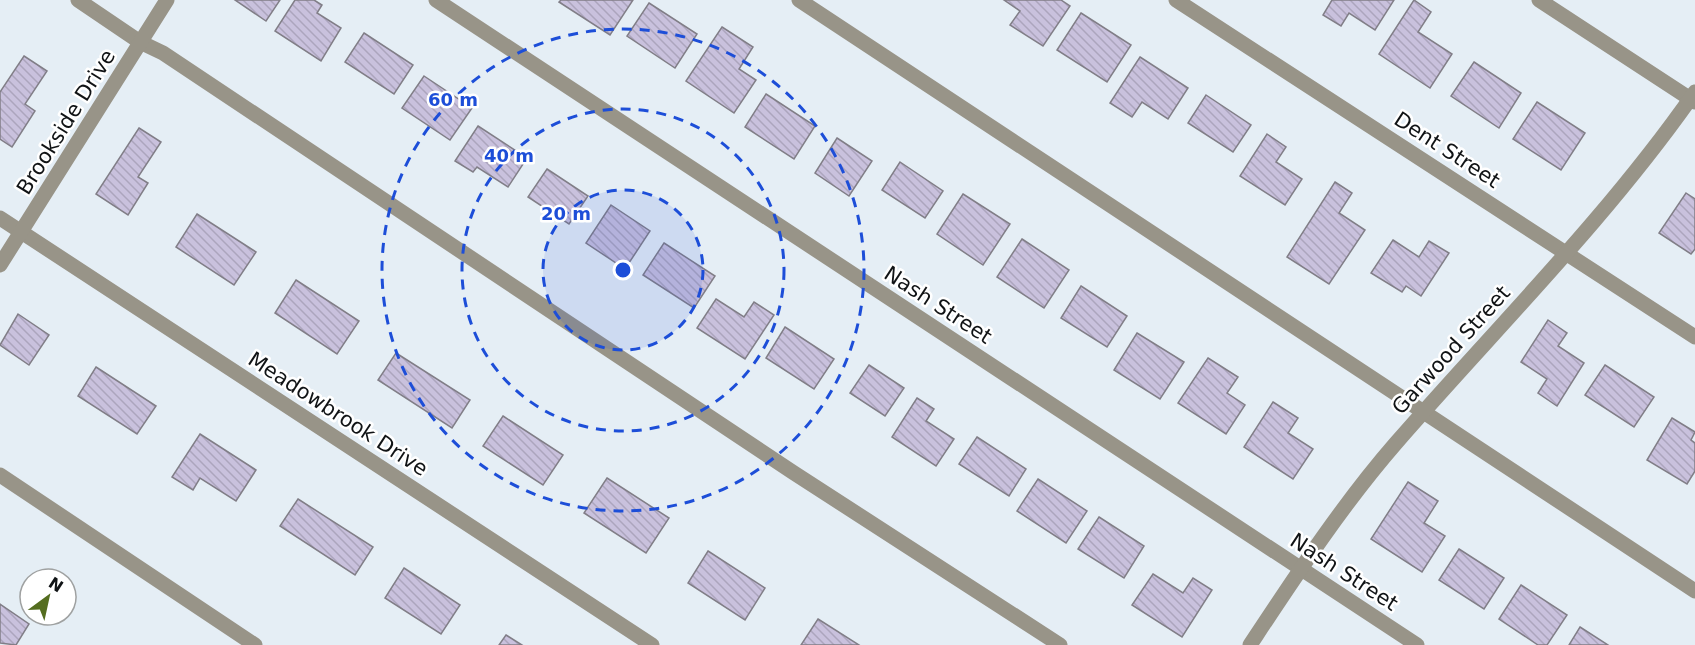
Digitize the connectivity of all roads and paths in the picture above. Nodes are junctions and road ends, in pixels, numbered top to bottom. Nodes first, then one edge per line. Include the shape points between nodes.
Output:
1 (78, 0) edge
2 (166, 0) edge
3 (436, 0) edge
4 (799, 0) edge
5 (1176, 0) edge
6 (1539, 0) edge
7 (140, 42) junction
8 (1693, 98) edge
9 (0, 218) edge
10 (22, 232) junction
11 (1567, 253) junction
12 (0, 265) edge
13 (1695, 337) edge
14 (1424, 412) junction
15 (0, 475) edge
16 (1301, 568) junction
17 (1695, 591) edge
18 (255, 645) edge
19 (652, 645) edge
20 (1060, 645) edge
21 (1250, 645) edge
22 (1417, 645) edge

1 - 7 street
2 - 7 street, Brookside Drive
3 - 16 street, Nash Street
4 - 14 street
5 - 11 street, Dent Street
6 - 8 street
7 - 10 street, Brookside Drive
7 - 20 street via 163,53
8 - 11 street, Garwood Street
9 - 10 street, Meadowbrook Drive
10 - 12 street, Brookside Drive
10 - 19 street, Meadowbrook Drive
11 - 13 street, Dent Street
11 - 14 street, Garwood Street
14 - 16 street, Garwood Street via 1394,445
14 - 17 street
15 - 18 street
16 - 21 street, Garwood Street
16 - 22 street, Nash Street

